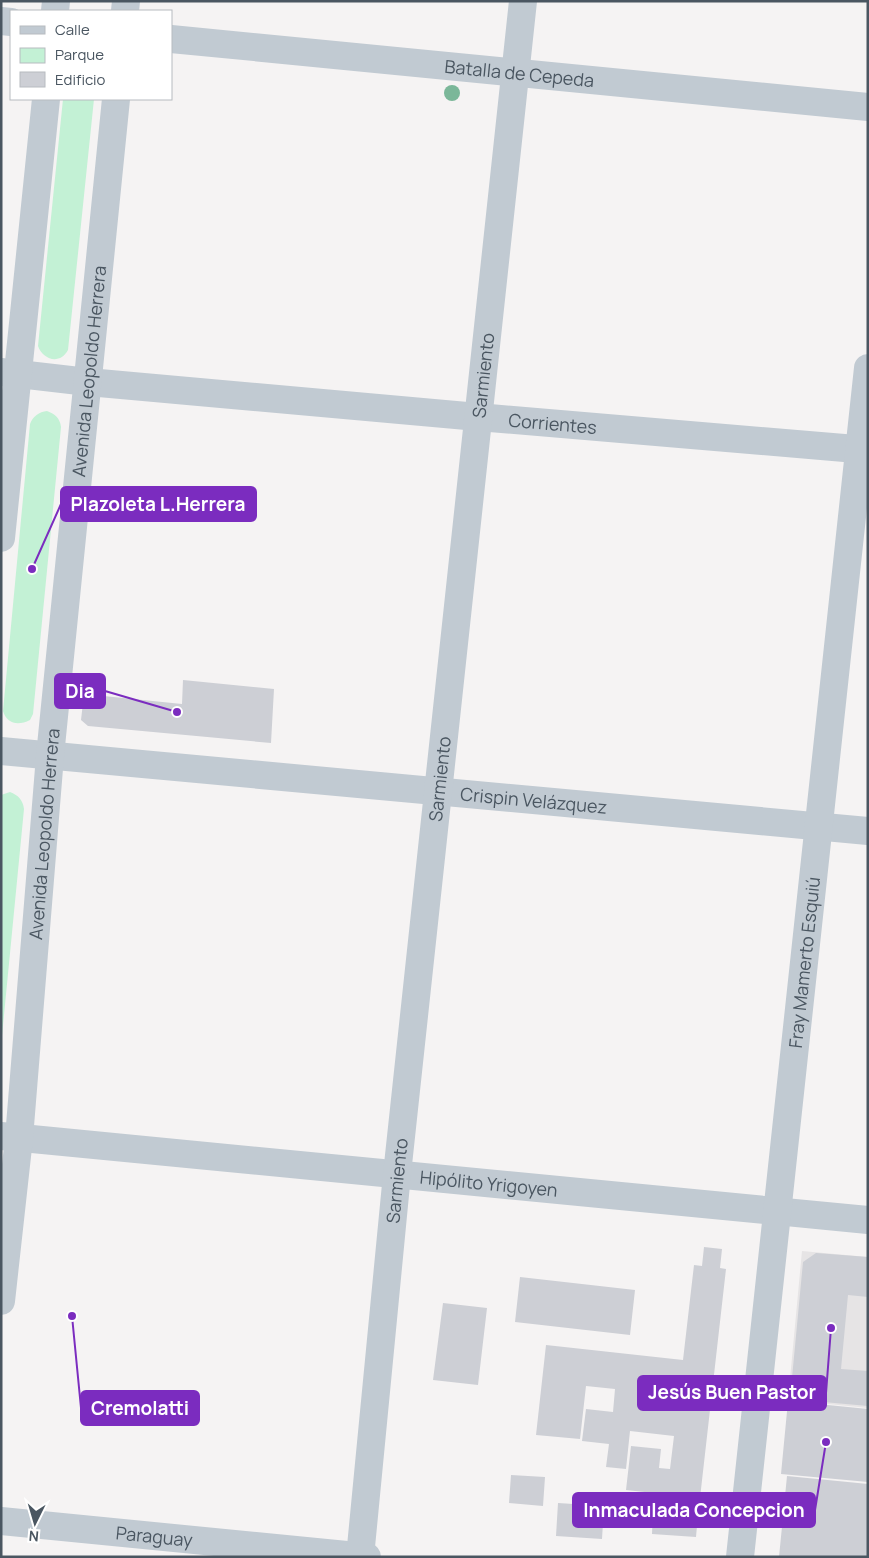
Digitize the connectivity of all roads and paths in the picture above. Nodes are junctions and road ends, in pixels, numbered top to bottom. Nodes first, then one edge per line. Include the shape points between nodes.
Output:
1 (523, 1) edge
2 (172, 39) edge
3 (516, 73) junction
4 (46, 100) edge
5 (116, 100) edge
6 (868, 107) edge
7 (868, 368) edge
8 (9, 373) edge
9 (88, 382) junction
10 (478, 417) junction
11 (863, 450) edge
12 (1, 538) edge
13 (1, 751) edge
14 (50, 756) junction
15 (438, 792) junction
16 (819, 827) junction
17 (868, 831) edge
18 (10, 1137) edge
19 (397, 1174) junction
20 (778, 1211) junction
21 (868, 1220) edge
22 (1, 1300) edge
23 (1, 1521) edge
24 (362, 1556) edge
25 (740, 1557) edge

1 - 3 street, Sarmiento
2 - 3 street, Batalla de Cepeda
3 - 6 street, Batalla de Cepeda
3 - 10 street, Sarmiento
4 - 8 street
5 - 9 street, Avenida Leopoldo Herrera
7 - 11 street, Fray Mamerto Esquiú
8 - 9 street, Corrientes
8 - 12 street
9 - 10 street, Corrientes
9 - 14 street, Avenida Leopoldo Herrera
10 - 11 street, Corrientes
10 - 15 street, Sarmiento
11 - 16 street, Fray Mamerto Esquiú
13 - 14 street, Crispin Velázquez
14 - 15 street, Crispin Velázquez
14 - 18 street, Avenida Leopoldo Herrera
15 - 16 street, Crispin Velázquez
15 - 19 street, Sarmiento
16 - 17 street, Crispin Velázquez
16 - 20 street, Fray Mamerto Esquiú
18 - 19 street, Hipólito Yrigoyen
18 - 22 street, Avenida Leopoldo Herrera
19 - 20 street, Hipólito Yrigoyen
19 - 24 street, Sarmiento
20 - 21 street, Hipólito Yrigoyen
20 - 25 street, Fray Mamerto Esquiú
23 - 24 street, Paraguay

